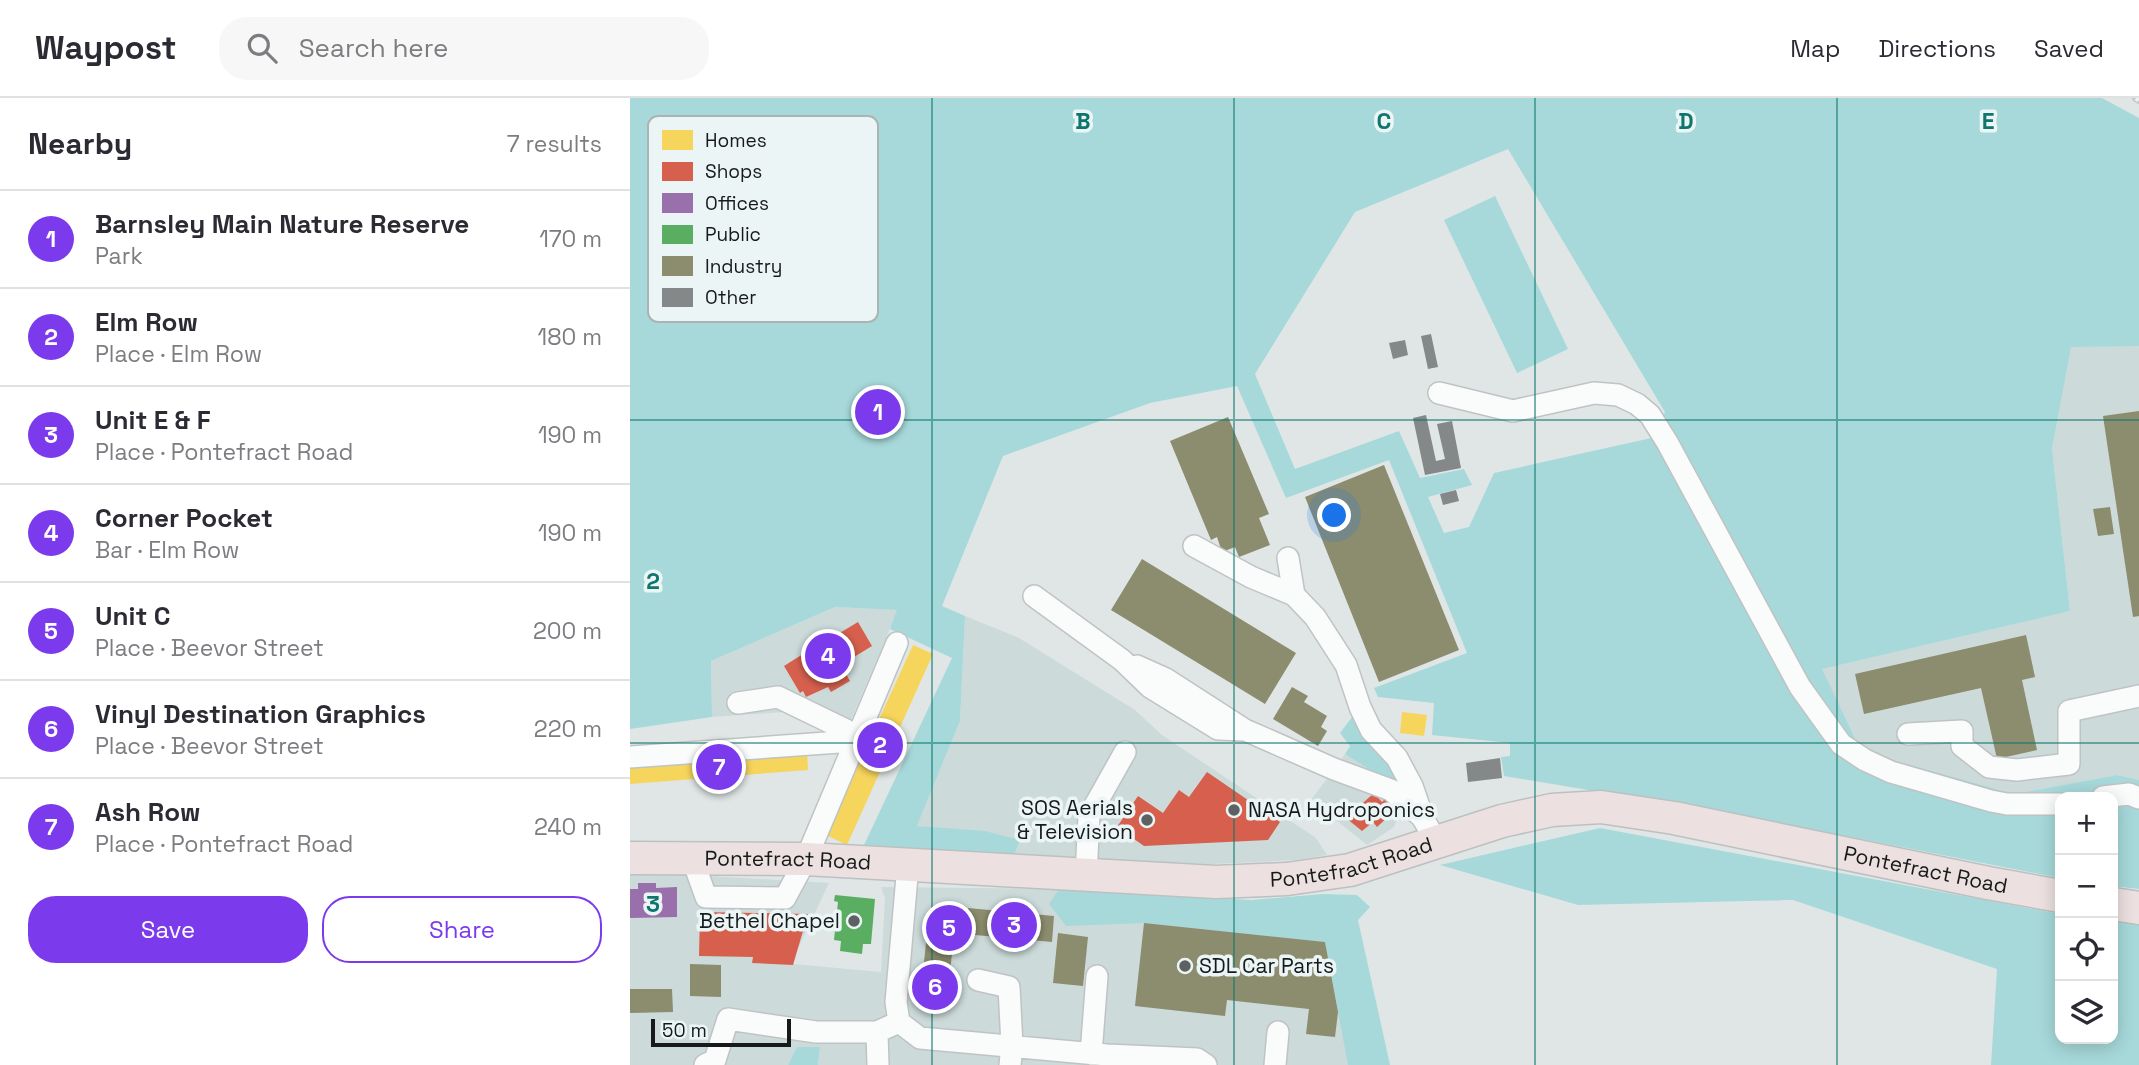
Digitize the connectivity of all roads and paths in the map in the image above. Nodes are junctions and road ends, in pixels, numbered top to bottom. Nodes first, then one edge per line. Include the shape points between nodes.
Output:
1 (1439, 393) dead end
2 (1194, 546) dead end
3 (1288, 558) dead end
4 (1034, 596) dead end
5 (1294, 596) junction
6 (897, 643) dead end
7 (2139, 696) edge
8 (738, 703) dead end
9 (1908, 734) dead end
10 (854, 741) junction
11 (1125, 752) dead end
12 (630, 757) edge
13 (2118, 795) edge
14 (2139, 798) edge
15 (2055, 804) edge
16 (1429, 829) junction
17 (630, 858) edge
18 (806, 859) junction
19 (908, 866) junction
20 (1086, 875) junction
21 (2055, 895) edge
22 (2118, 905) edge
23 (2139, 908) edge
24 (1097, 976) dead end
25 (978, 980) dead end
26 (899, 1022) junction
27 (877, 1031) junction
28 (1278, 1032) dead end
29 (1011, 1055) edge
30 (1101, 1058) edge
31 (705, 1065) edge
32 (878, 1065) edge
33 (1206, 1065) edge
34 (1275, 1065) edge

1 - 15 street via 1513,411 1594,393 1618,395 1637,404 1661,433 1800,687 1841,744 1891,772 1991,801
2 - 5 street
3 - 5 street
4 - 16 street via 1122,660 1150,687 1219,729 1245,730 1391,789
5 - 16 street via 1315,617 1346,665 1371,730 1397,758
6 - 10 street
7 - 9 street via 2069,711 2068,764 2017,770 1989,767 1962,746 1962,731
8 - 10 street via 778,697 846,730
10 - 12 street
10 - 18 street
11 - 20 street via 1089,816
13 - 14 street
16 - 20 highway, Pontefract Road via 1382,862 1287,879 1216,882
16 - 21 highway, Pontefract Road via 1601,807
17 - 18 highway, Pontefract Road
18 - 19 highway, Pontefract Road
19 - 20 highway, Pontefract Road
19 - 26 street via 896,1002
22 - 23 highway
24 - 30 street
25 - 29 street via 1009,987
26 - 27 street
26 - 29 street via 920,1038
27 - 31 street via 811,1031 728,1020 715,1060
27 - 32 street
28 - 34 street
29 - 30 street
30 - 33 street via 1165,1056 1197,1059

